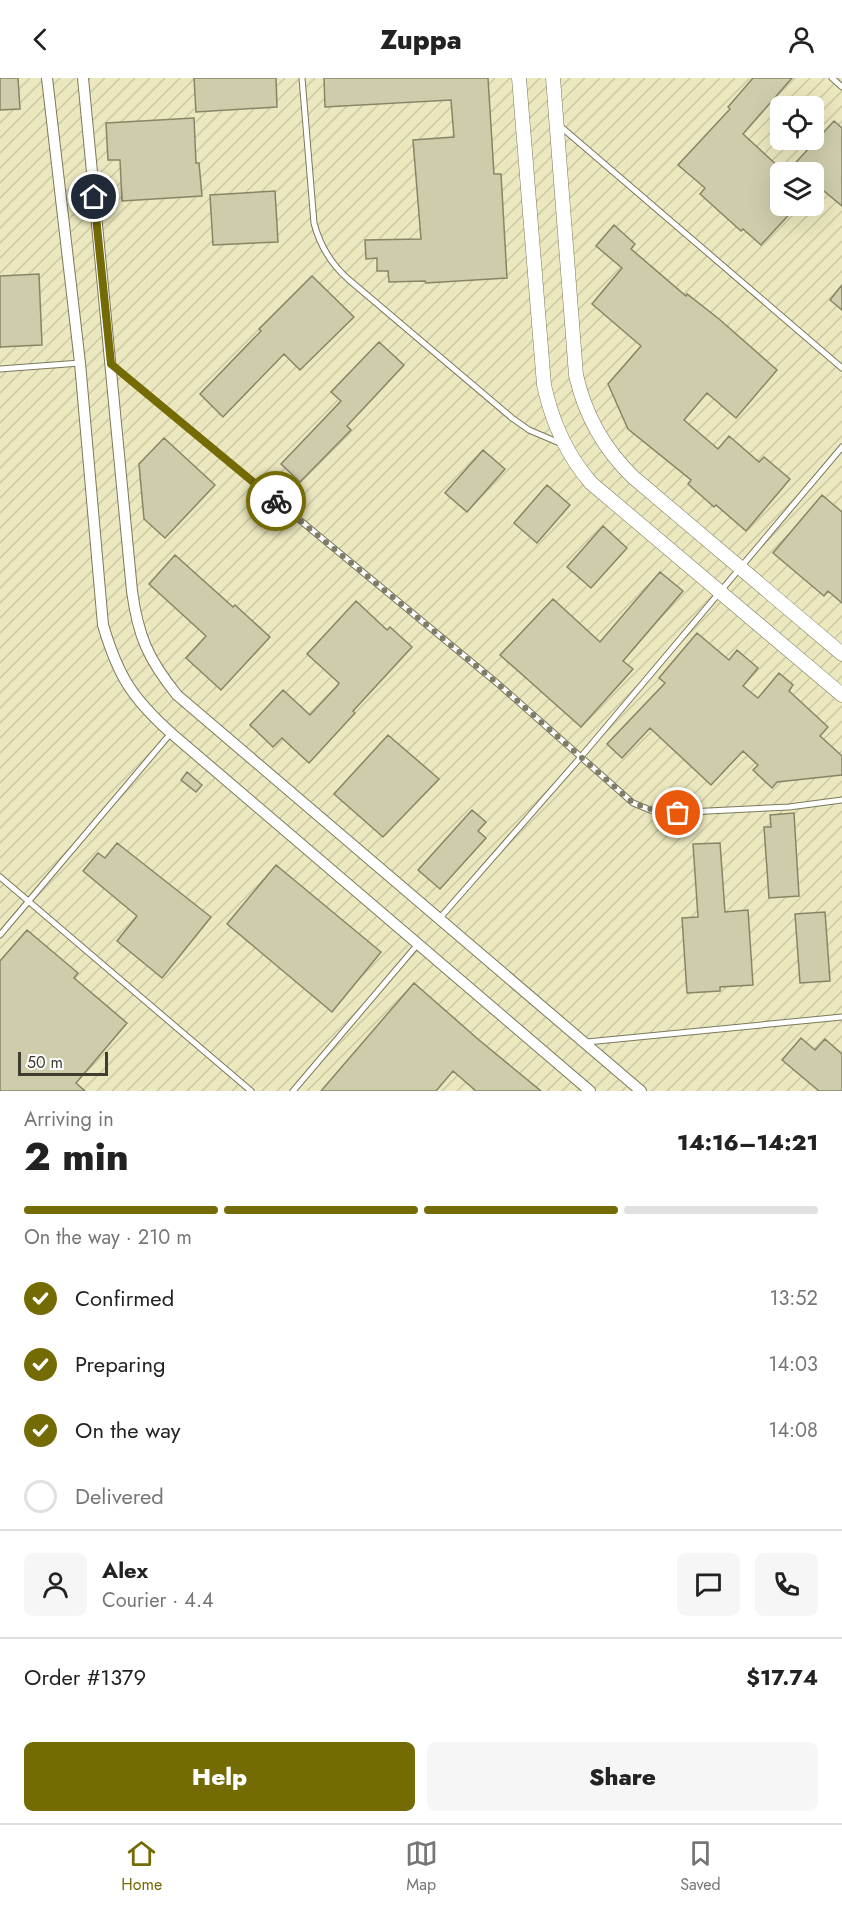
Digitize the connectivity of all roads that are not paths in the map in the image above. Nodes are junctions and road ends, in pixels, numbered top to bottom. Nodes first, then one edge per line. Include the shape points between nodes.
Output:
1 (48, 78) edge
2 (83, 78) edge
3 (302, 78) edge
4 (519, 78) edge
5 (553, 78) edge
6 (832, 78) edge
7 (842, 87) edge
8 (556, 123) junction
9 (80, 363) junction
10 (111, 364) junction
11 (842, 368) edge
12 (0, 369) edge
13 (564, 446) junction
14 (842, 447) edge
15 (740, 567) junction
16 (719, 591) junction
17 (842, 654) edge
18 (842, 695) edge
19 (171, 733) junction
20 (580, 759) junction
21 (842, 800) edge
22 (0, 877) edge
23 (29, 902) junction
24 (439, 919) junction
25 (0, 935) edge
26 (418, 944) junction
27 (842, 1017) edge
28 (584, 1043) junction
29 (251, 1091) edge
30 (293, 1091) edge
31 (590, 1091) edge
32 (641, 1091) edge

1 - 9 street
2 - 10 street
3 - 13 lane via 314,223 320,244 332,263 512,418
4 - 13 street via 544,385
5 - 8 street
6 - 7 lane
8 - 11 lane
8 - 15 street via 576,375 585,408 600,438 621,465
9 - 12 lane
9 - 19 street via 103,625 127,686
10 - 20 lane via 497,683
10 - 24 street via 136,619 159,672 177,695
13 - 16 street via 591,483
14 - 15 lane
15 - 16 lane
15 - 17 street
16 - 18 street
16 - 20 lane
19 - 23 lane
19 - 26 street
20 - 21 lane via 633,803 659,812 789,807
20 - 24 lane
22 - 23 lane
23 - 25 lane
23 - 29 lane
24 - 28 street
26 - 30 lane
26 - 31 street
27 - 28 lane
28 - 32 street

